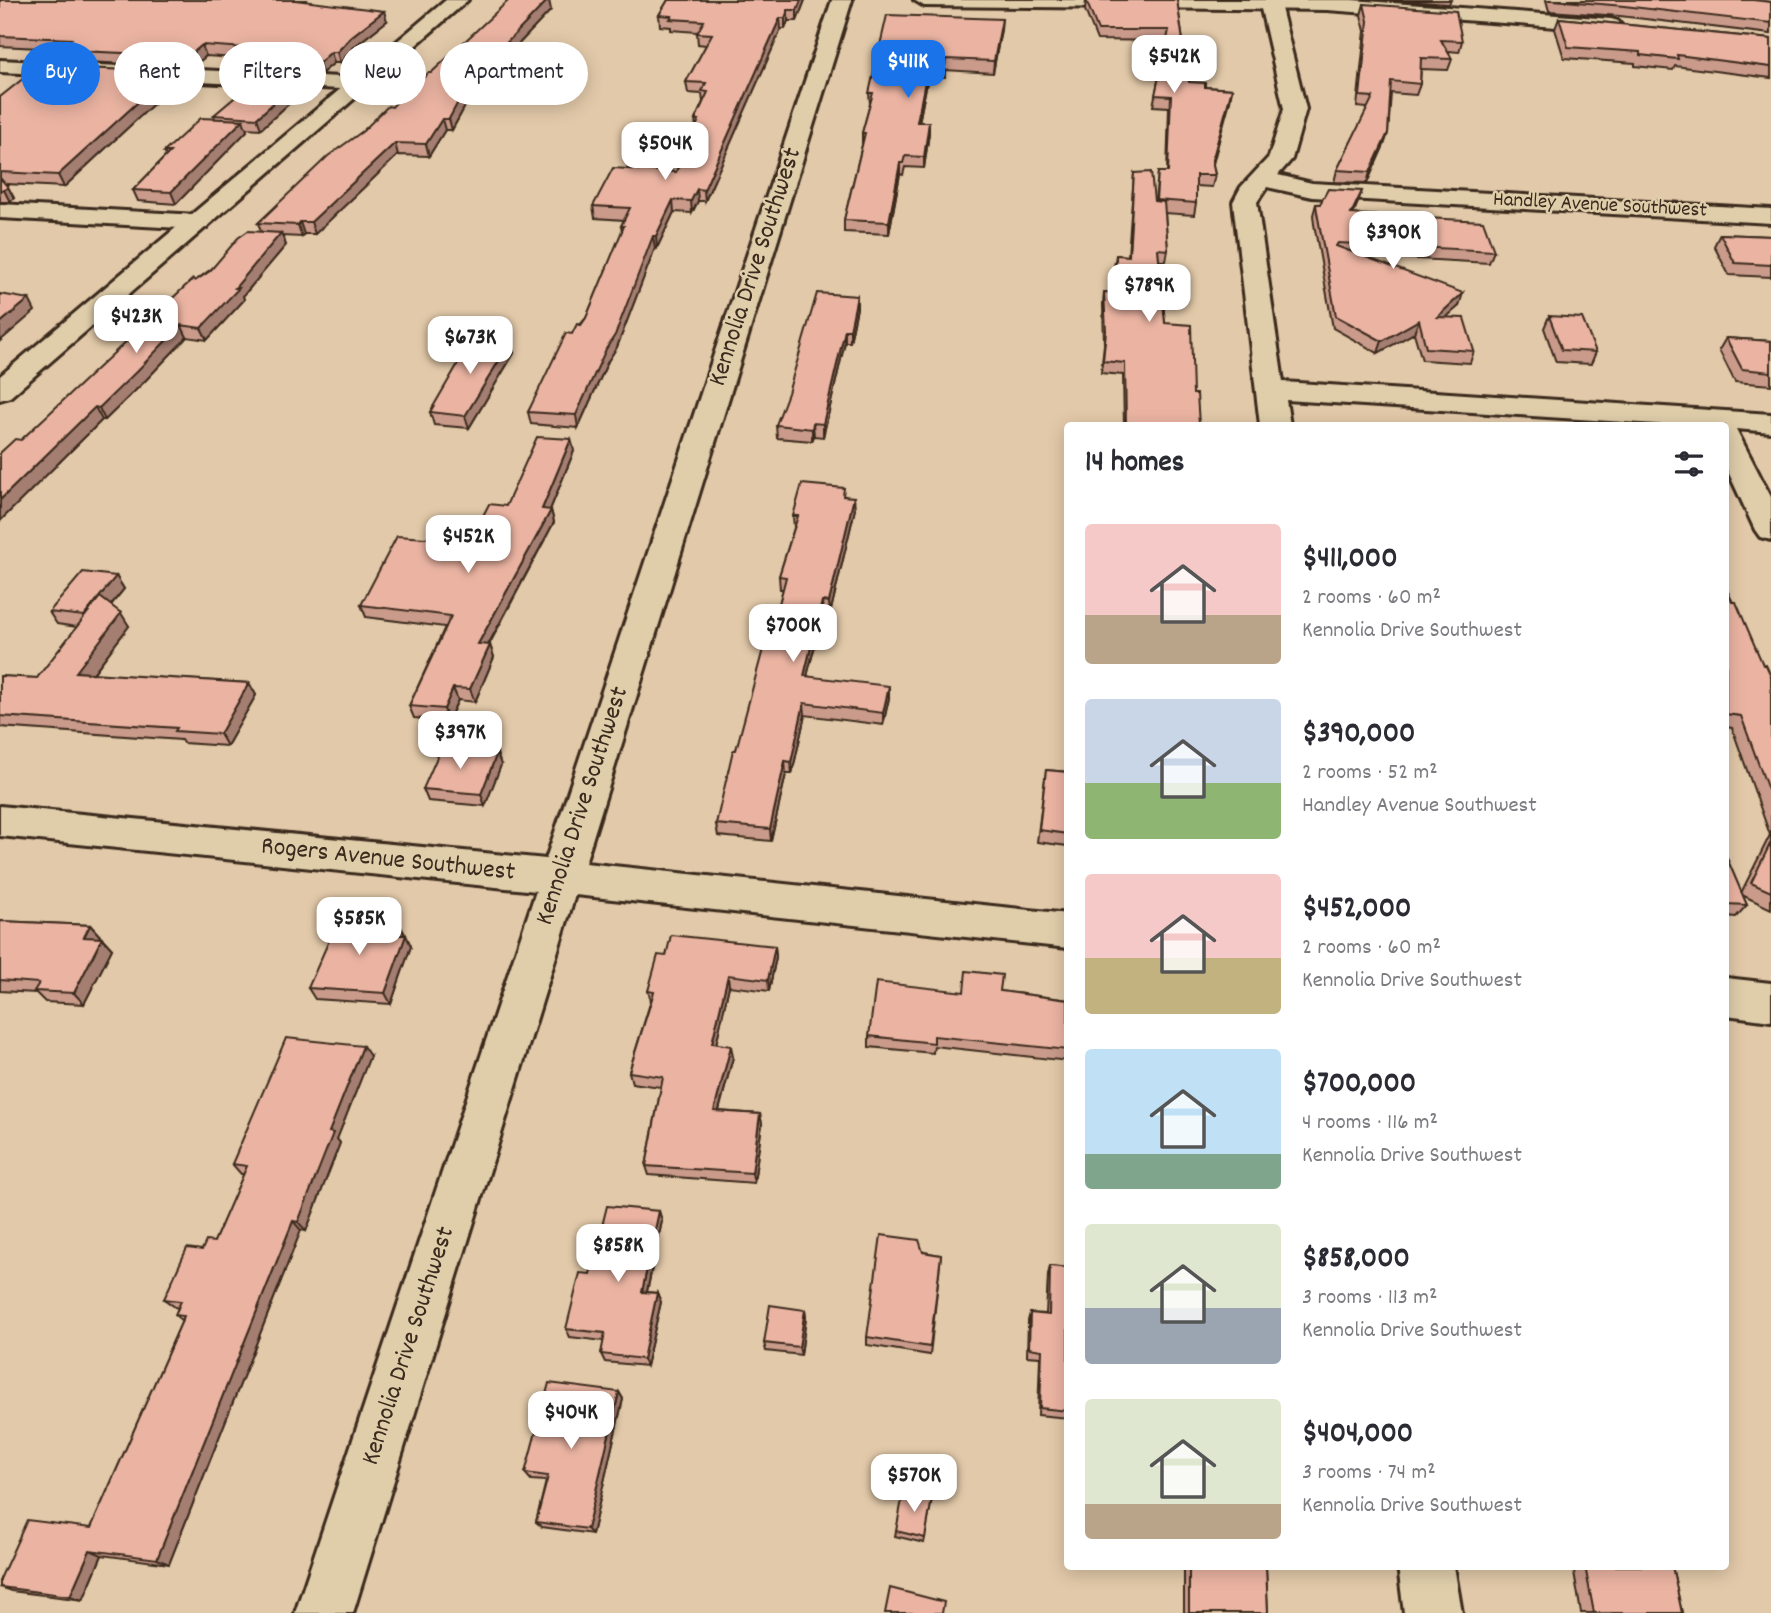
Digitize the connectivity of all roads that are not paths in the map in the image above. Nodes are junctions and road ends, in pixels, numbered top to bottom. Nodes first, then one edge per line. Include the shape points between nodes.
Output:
1 (458, 0) edge
2 (842, 0) edge
3 (925, 0) edge
4 (1270, 1) edge
5 (1633, 27) edge
6 (409, 42) edge
7 (0, 66) edge
8 (340, 83) edge
9 (340, 101) edge
10 (1262, 179) junction
11 (0, 211) edge
12 (1771, 216) edge
13 (198, 222) junction
14 (1270, 390) junction
15 (0, 391) edge
16 (1275, 422) edge
17 (1660, 422) edge
18 (1771, 423) edge
19 (1729, 426) edge
20 (1729, 443) edge
21 (1771, 530) edge
22 (0, 821) edge
23 (560, 878) junction
24 (1064, 930) edge
25 (1729, 998) edge
26 (1771, 1002) edge
27 (1427, 1570) edge
28 (324, 1613) edge
29 (1433, 1613) edge

1 - 6 street
2 - 23 street, Kennolia Drive Southwest
3 - 4 street
4 - 5 street
4 - 10 street via 1295,109 1280,159
7 - 8 street
9 - 13 street
10 - 12 street, Handley Avenue Southwest via 1312,190
10 - 14 street via 1248,192 1245,202
11 - 13 street
13 - 15 street
14 - 16 street
14 - 17 street
18 - 19 street
20 - 21 street
22 - 23 street, Rogers Avenue Southwest
23 - 24 street, Rogers Avenue Southwest
23 - 28 street, Kennolia Drive Southwest
25 - 26 street
27 - 29 street

